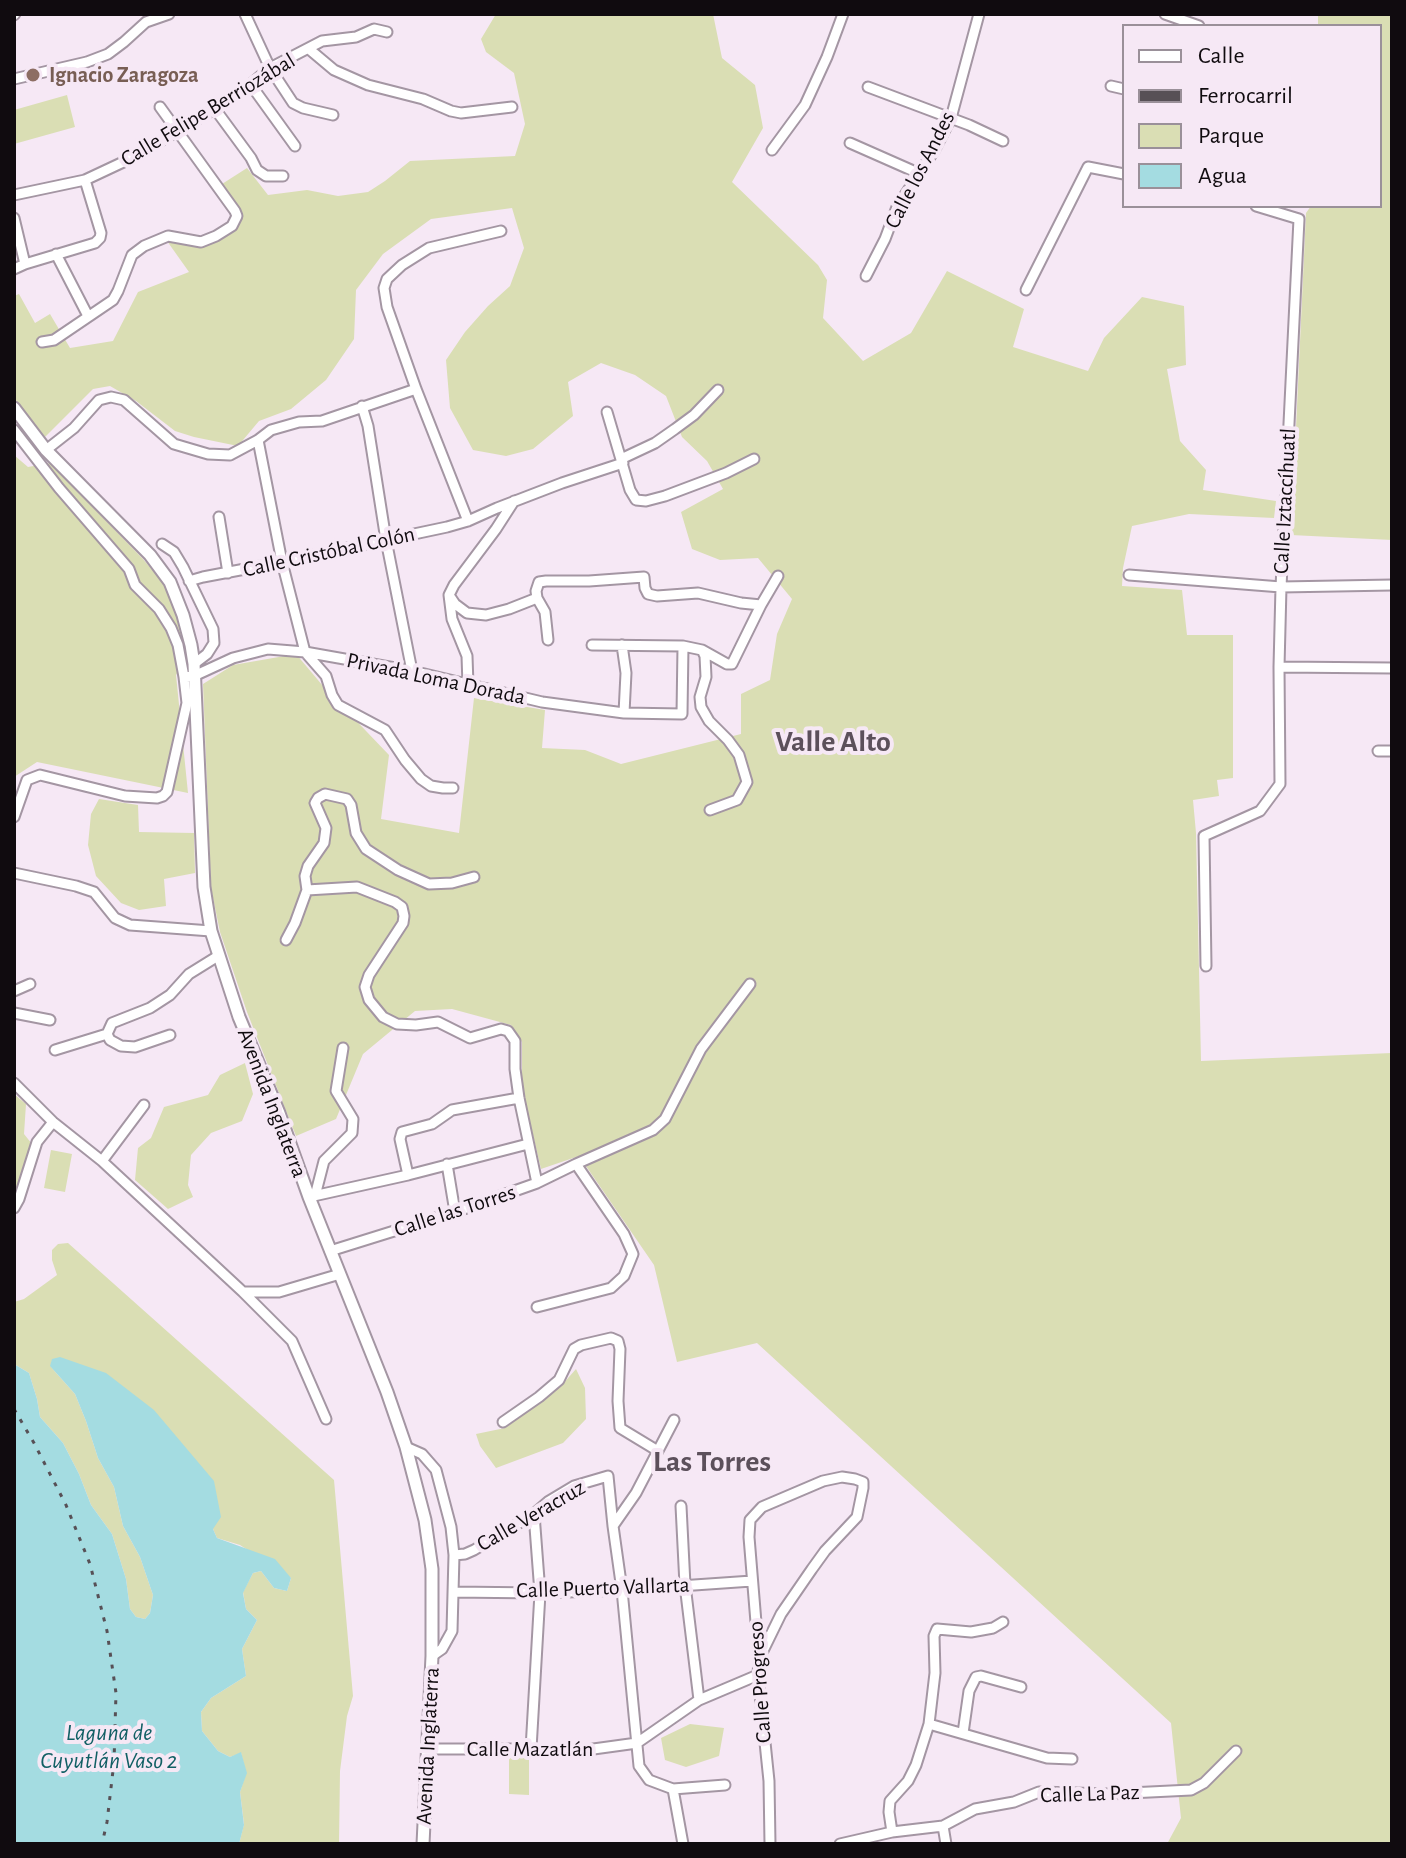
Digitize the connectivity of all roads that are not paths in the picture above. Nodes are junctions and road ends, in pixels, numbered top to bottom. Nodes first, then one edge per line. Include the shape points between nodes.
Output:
1 (169, 14) edge
2 (245, 14) edge
3 (843, 14) edge
4 (979, 14) edge
5 (1165, 14) edge
6 (144, 18) edge
7 (1193, 24) edge
8 (387, 32) dead end
9 (309, 49) junction
10 (270, 68) junction
11 (14, 79) edge
12 (251, 85) junction
13 (1111, 86) dead end
14 (868, 87) dead end
15 (1122, 89) edge
16 (160, 107) dead end
17 (512, 107) dead end
18 (215, 109) junction
19 (333, 115) dead end
20 (951, 118) junction
21 (177, 133) junction
22 (1003, 141) dead end
23 (850, 143) dead end
24 (295, 146) dead end
25 (772, 150) dead end
26 (918, 173) junction
27 (1122, 174) edge
28 (283, 176) dead end
29 (85, 180) junction
30 (14, 195) edge
31 (1263, 208) edge
32 (14, 218) edge
33 (501, 231) dead end
34 (56, 254) junction
35 (25, 264) junction
36 (14, 269) edge
37 (866, 276) dead end
38 (1026, 290) dead end
39 (88, 316) junction
40 (42, 342) dead end
41 (416, 389) junction
42 (718, 390) dead end
43 (362, 406) junction
44 (14, 408) edge
45 (607, 412) dead end
46 (14, 430) edge
47 (258, 440) junction
48 (46, 450) junction
49 (754, 459) dead end
50 (622, 461) junction
51 (514, 501) junction
52 (219, 517) dead end
53 (468, 521) junction
54 (386, 540) junction
55 (162, 544) dead end
56 (282, 562) junction
57 (228, 573) junction
58 (1129, 575) dead end
59 (778, 576) dead end
60 (189, 581) junction
61 (1392, 585) edge
62 (1281, 587) junction
63 (449, 595) junction
64 (537, 598) junction
65 (761, 605) junction
66 (548, 640) dead end
67 (592, 645) dead end
68 (622, 645) junction
69 (683, 646) junction
70 (702, 650) junction
71 (305, 652) junction
72 (1279, 667) junction
73 (1392, 668) edge
74 (412, 671) junction
75 (191, 672) junction
76 (468, 685) junction
77 (624, 713) junction
78 (1378, 751) dead end
79 (1392, 751) edge
80 (453, 788) dead end
81 (710, 810) dead end
82 (14, 817) edge
83 (14, 873) edge
84 (474, 877) dead end
85 (307, 890) junction
86 (211, 931) junction
87 (286, 940) dead end
88 (218, 956) junction
89 (1206, 966) dead end
90 (30, 984) dead end
91 (750, 984) dead end
92 (14, 991) edge
93 (14, 1013) edge
94 (50, 1020) dead end
95 (107, 1034) junction
96 (170, 1035) dead end
97 (343, 1048) dead end
98 (55, 1050) dead end
99 (14, 1083) edge
100 (519, 1098) junction
101 (144, 1105) dead end
102 (53, 1122) junction
103 (528, 1144) junction
104 (102, 1161) junction
105 (447, 1164) junction
106 (576, 1164) junction
107 (408, 1175) junction
108 (537, 1183) junction
109 (312, 1196) junction
110 (14, 1208) edge
111 (455, 1212) junction
112 (330, 1251) junction
113 (340, 1274) junction
114 (243, 1292) junction
115 (537, 1307) dead end
116 (326, 1419) dead end
117 (674, 1420) dead end
118 (503, 1422) dead end
119 (406, 1447) junction
120 (658, 1451) junction
121 (681, 1506) dead end
122 (534, 1514) junction
123 (613, 1526) junction
124 (454, 1555) junction
125 (752, 1581) junction
126 (685, 1585) junction
127 (622, 1590) junction
128 (453, 1592) junction
129 (540, 1593) junction
130 (1003, 1622) dead end
131 (432, 1656) junction
132 (759, 1659) junction
133 (758, 1675) junction
134 (1021, 1687) dead end
135 (699, 1700) junction
136 (929, 1724) junction
137 (963, 1733) junction
138 (637, 1743) junction
139 (427, 1749) junction
140 (531, 1749) junction
141 (1236, 1751) dead end
142 (1072, 1759) dead end
143 (725, 1785) dead end
144 (673, 1789) junction
145 (943, 1826) junction
146 (892, 1832) junction
147 (423, 1844) edge
148 (683, 1844) edge
149 (770, 1844) edge
150 (840, 1844) edge
151 (946, 1844) edge

1 - 6 street
2 - 10 street
3 - 25 street via 805,105
4 - 20 street, Calle los Andes
5 - 7 street
6 - 11 street via 108,54
8 - 9 street, Calle Felipe Berriozábal via 374,29
9 - 10 street, Calle Felipe Berriozábal
9 - 17 street via 334,70 368,85 451,111
10 - 12 street, Calle Felipe Berriozábal
10 - 19 street via 293,103
12 - 18 street, Calle Felipe Berriozábal
12 - 24 street
13 - 15 street
14 - 20 street
16 - 21 street
18 - 21 street, Calle Felipe Berriozábal
18 - 28 street via 257,170
20 - 22 street
20 - 26 street, Calle los Andes
21 - 29 street, Calle Felipe Berriozábal
21 - 39 street via 237,216 232,226 201,242 168,236 144,246 132,255 113,300
23 - 26 street
26 - 37 street, Calle los Andes
27 - 38 street via 1088,167
29 - 30 street, Calle Felipe Berriozábal
29 - 34 street via 100,238
31 - 62 street, Calle Iztaccíhuatl via 1299,219
32 - 35 street
33 - 41 street via 429,248 387,279 387,307
34 - 35 street
34 - 39 street
35 - 36 street
39 - 40 street via 54,340
41 - 43 street
41 - 53 street
42 - 50 street, Calle Cristóbal Colón via 694,415
43 - 47 street via 322,421 271,430
43 - 54 street
44 - 48 main road, Avenida Inglaterra
45 - 50 street
46 - 75 street via 159,609
47 - 48 street via 230,455 185,448 124,400 111,397 99,400
47 - 56 street
48 - 75 main road, Avenida Inglaterra via 170,582 191,645
49 - 50 street via 646,501 636,500
50 - 51 street, Calle Cristóbal Colón
51 - 53 street, Calle Cristóbal Colón
51 - 63 street
52 - 57 street
53 - 54 street, Calle Cristóbal Colón
54 - 56 street, Calle Cristóbal Colón
54 - 74 street
55 - 60 street via 174,552
56 - 57 street, Calle Cristóbal Colón
56 - 71 street
57 - 60 street, Calle Cristóbal Colón
58 - 62 street
59 - 65 street
60 - 75 street via 213,629 214,643
61 - 62 street
62 - 72 street, Calle Iztaccíhuatl
63 - 64 street via 467,613 486,615
63 - 76 street via 469,664
64 - 65 street via 539,582 644,577 648,594 698,593
64 - 66 street via 545,612
65 - 70 street via 732,664
67 - 68 street
68 - 69 street
68 - 77 street
69 - 70 street
69 - 77 street, Privada Loma Dorada via 682,714
70 - 81 street via 706,677 701,707 739,755 747,782 737,800
71 - 74 street, Privada Loma Dorada
71 - 75 street, Privada Loma Dorada via 268,649
71 - 80 street via 326,676 338,705 385,730 421,779 431,786
72 - 73 street
72 - 89 street, Calle Iztaccíhuatl via 1280,784 1260,811 1204,836
74 - 76 street, Privada Loma Dorada
75 - 82 street via 167,792 157,798 125,796 40,775 27,780
75 - 86 main road, Avenida Inglaterra
76 - 77 street, Privada Loma Dorada
78 - 79 street
83 - 86 street via 94,892 115,918 130,925
84 - 85 street via 429,884 398,870 366,849 347,799 325,794 315,803 326,828 324,843 308,866
85 - 87 street
85 - 100 street via 357,887 402,907 403,923 369,975 369,1000 397,1024 438,1022 470,1038 508,1031 515,1041
86 - 88 main road, Avenida Inglaterra
88 - 95 street via 150,1008 112,1023
88 - 109 main road, Avenida Inglaterra
90 - 92 street
91 - 106 street, Calle las Torres via 701,1049 665,1119 653,1130
93 - 94 street
95 - 96 street via 121,1046 135,1047
95 - 98 street
97 - 109 street via 336,1091 353,1119 352,1133 324,1161
99 - 102 street
100 - 103 street
100 - 107 street via 452,1110 432,1124 402,1132
101 - 104 street
102 - 104 street
102 - 110 street via 37,1142
103 - 105 street
103 - 108 street
104 - 114 street
105 - 107 street
105 - 111 street
106 - 108 street, Calle las Torres
106 - 115 street via 633,1254 624,1276 611,1288
107 - 109 street
108 - 111 street, Calle las Torres
109 - 112 main road, Avenida Inglaterra
111 - 112 street, Calle las Torres
112 - 113 main road, Avenida Inglaterra
113 - 114 street via 279,1292
113 - 119 main road, Avenida Inglaterra
114 - 116 street via 292,1341
117 - 120 street
118 - 120 street via 559,1380 574,1349 611,1338 620,1349 620,1428
119 - 124 street via 422,1454 436,1470
119 - 131 main road, Avenida Inglaterra via 432,1569
120 - 123 street
121 - 126 street
122 - 123 street, Calle Veracruz via 574,1486 608,1476
122 - 124 street, Calle Veracruz via 474,1550
122 - 129 street
123 - 127 street
124 - 128 street
125 - 126 street, Calle Puerto Vallarta
125 - 132 street, Calle Progreso
125 - 132 street, Calle Progreso via 750,1520 762,1507 823,1481 842,1477 863,1482 857,1517 812,1569
126 - 127 street, Calle Puerto Vallarta
126 - 135 street
127 - 129 street, Calle Puerto Vallarta
127 - 138 street
128 - 129 street, Calle Puerto Vallarta
128 - 131 street via 452,1631
129 - 140 street
130 - 136 street via 971,1632 937,1629
131 - 139 main road, Avenida Inglaterra
132 - 133 street, Calle Progreso
133 - 135 street, Calle Mazatlán
133 - 149 street, Calle Progreso
134 - 137 street via 976,1677
135 - 138 street, Calle Mazatlán
136 - 137 street
136 - 146 street via 908,1781 890,1801
137 - 142 street via 1047,1758
138 - 140 street, Calle Mazatlán via 579,1751
138 - 144 street via 639,1766 649,1780
139 - 140 street, Calle Mazatlán
139 - 147 main road, Avenida Inglaterra
141 - 145 street, Calle La Paz via 1191,1790 1039,1792 975,1809
143 - 144 street
144 - 148 street
145 - 146 street, Calle La Paz
145 - 151 street
146 - 150 street, Calle La Paz

